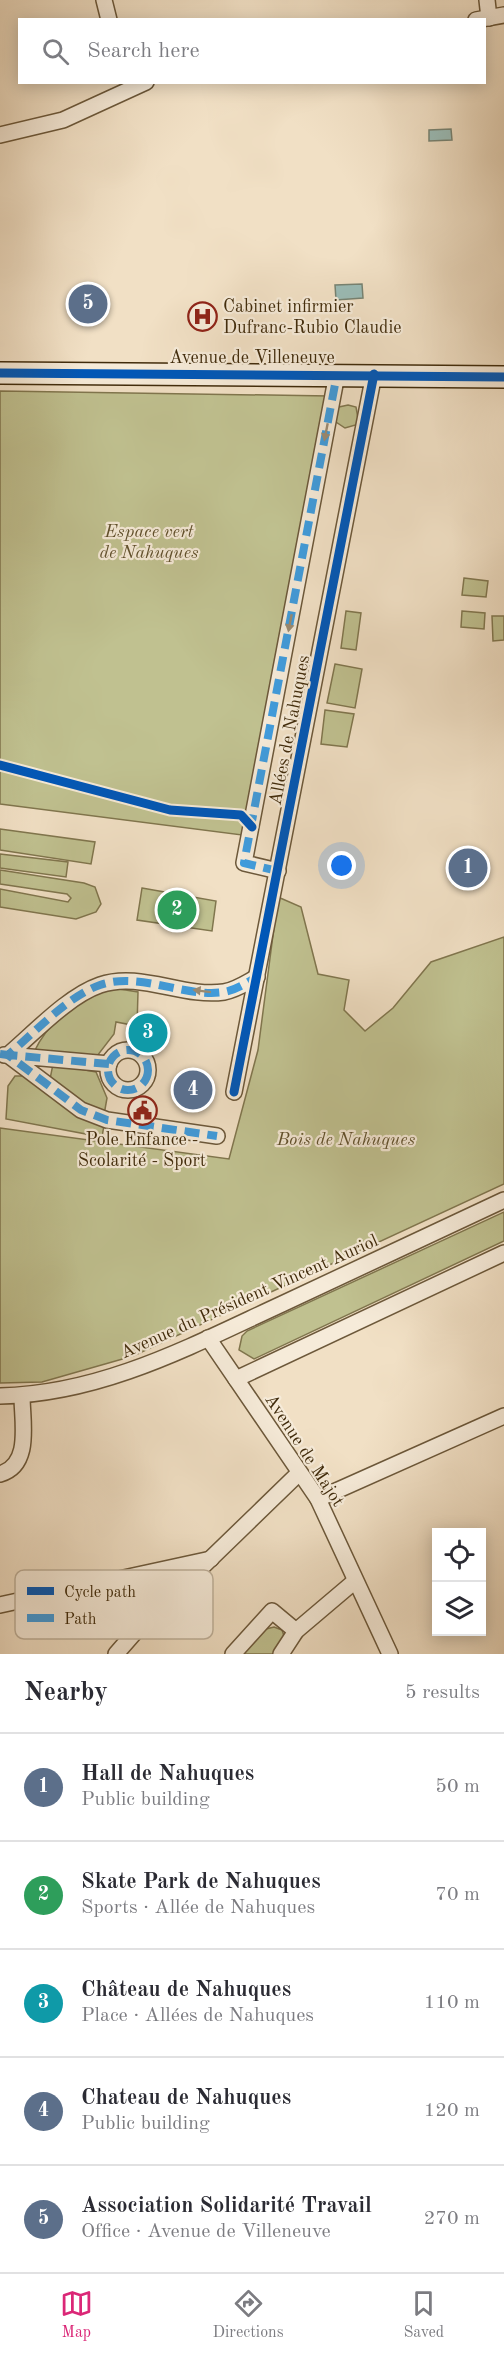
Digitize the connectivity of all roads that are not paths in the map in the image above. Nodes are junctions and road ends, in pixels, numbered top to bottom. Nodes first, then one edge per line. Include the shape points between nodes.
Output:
1 (104, 0) edge
2 (487, 0) edge
3 (108, 18) edge
4 (489, 18) edge
5 (127, 86) edge
6 (0, 135) edge
7 (0, 373) edge
8 (337, 374) junction
9 (374, 374) junction
10 (504, 377) edge
11 (278, 872) junction
12 (257, 977) junction
13 (4, 1055) edge
14 (109, 1064) dead end
15 (234, 1092) dead end
16 (217, 1136) dead end
17 (504, 1200) edge
18 (504, 1253) edge
19 (208, 1338) junction
20 (236, 1379) junction
21 (0, 1396) edge
22 (22, 1396) junction
23 (504, 1416) edge
24 (298, 1473) junction
25 (0, 1474) edge
26 (318, 1499) junction
27 (211, 1559) junction
28 (165, 1570) edge
29 (199, 1570) edge
30 (355, 1581) junction
31 (15, 1602) edge
32 (0, 1605) edge
33 (296, 1631) junction
34 (128, 1639) edge
35 (116, 1654) edge
36 (233, 1654) edge
37 (280, 1654) edge
38 (390, 1654) edge

1 - 3 street
2 - 4 street
5 - 6 street via 63,120
7 - 8 main road, Avenue de Villeneuve
8 - 9 main road, Avenue de Villeneuve
8 -> 11 street, Allées de Nahuques via 244,863
9 - 10 main road, Avenue de Villeneuve
9 - 11 street, Allées de Nahuques
11 - 12 street, Allées de Nahuques
12 -> 13 street via 236,989 211,993 126,981 100,985 75,999
12 - 15 street, Allées de Nahuques
13 - 14 street
13 - 16 street via 81,1110 107,1120
17 - 19 street, Avenue du Président Vincent Auriol
18 - 20 street
19 - 20 street, Avenue de Majot
19 - 22 street, Avenue du Président Vincent Auriol via 88,1386
20 - 24 street, Avenue de Majot
21 - 22 street, Avenue du Président Vincent Auriol
22 - 25 street via 22,1456 11,1471
23 - 26 street
24 - 26 street, Avenue de Majot
24 - 27 street
26 - 30 street, Avenue de Majot
27 - 28 street
27 - 29 street
30 - 33 street
30 - 38 street, Avenue de Majot
31 - 32 street
33 - 36 street via 272,1611
33 - 37 street
34 - 35 street

